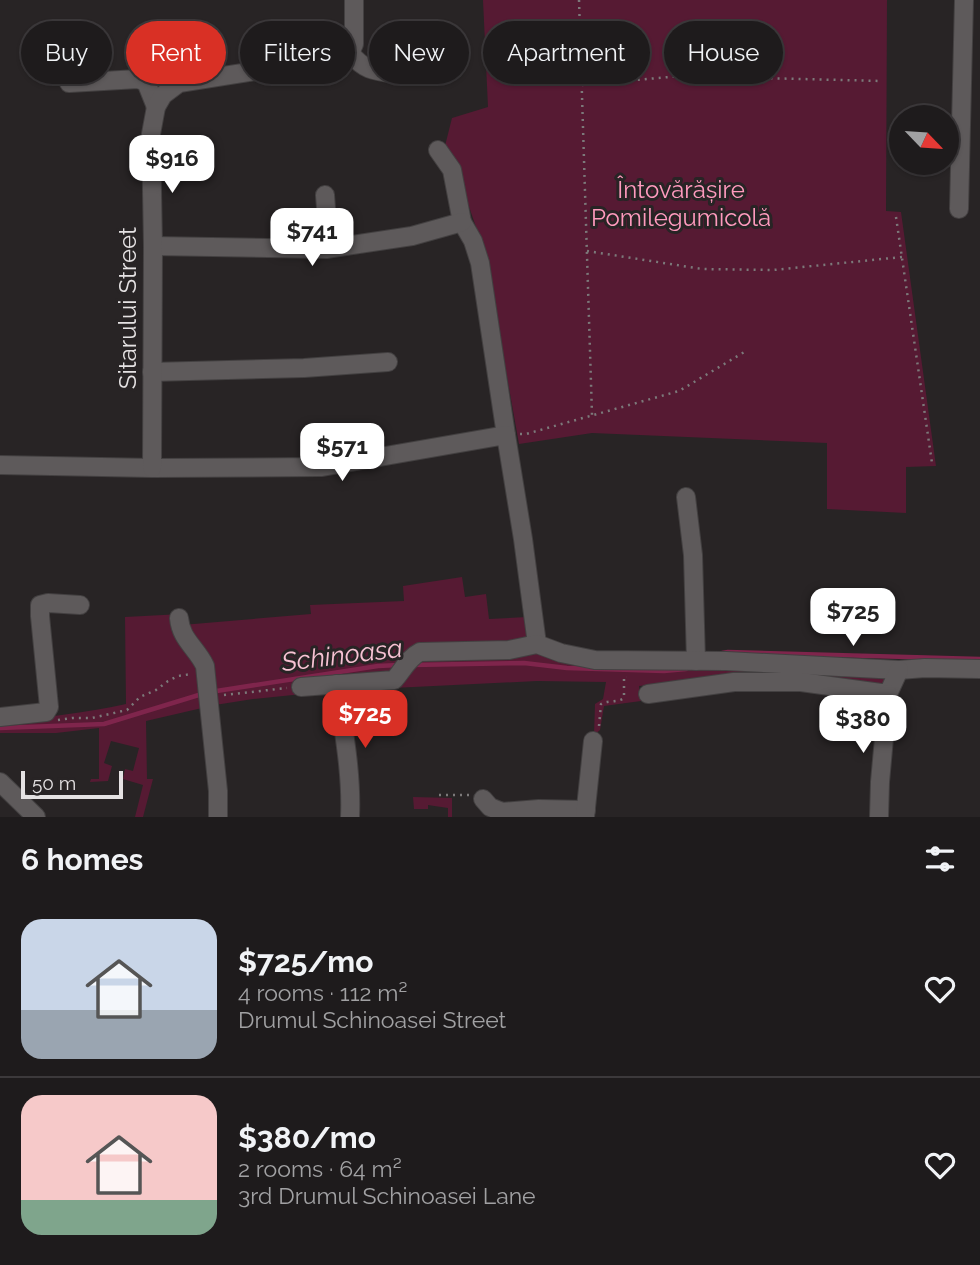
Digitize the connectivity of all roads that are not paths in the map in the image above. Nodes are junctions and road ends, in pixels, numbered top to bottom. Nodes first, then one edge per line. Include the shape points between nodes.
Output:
1 (354, 0) edge
2 (964, 0) edge
3 (355, 21) edge
4 (355, 59) edge
5 (369, 70) edge
6 (240, 73) edge
7 (112, 81) edge
8 (156, 107) junction
9 (438, 150) dead end
10 (325, 195) dead end
11 (959, 209) dead end
12 (462, 222) junction
13 (153, 246) junction
14 (329, 248) junction
15 (388, 362) dead end
16 (152, 372) junction
17 (506, 435) junction
18 (0, 465) edge
19 (152, 468) junction
20 (686, 497) dead end
21 (80, 605) dead end
22 (179, 618) dead end
23 (537, 644) junction
24 (696, 661) junction
25 (980, 669) edge
26 (899, 670) junction
27 (337, 684) junction
28 (301, 687) road end
29 (648, 694) dead end
30 (888, 694) junction
31 (0, 717) edge
32 (593, 741) road end
33 (0, 782) edge
34 (483, 799) road end
35 (585, 814) edge
36 (36, 817) edge
37 (218, 817) edge
38 (350, 817) edge
39 (879, 817) edge

1 - 3 street
2 - 11 street
4 - 5 street
6 - 8 street via 179,83
7 - 8 street via 146,82
8 - 13 street, Sitarului Street via 151,134
9 - 12 street via 452,170
10 - 14 street
12 - 14 street via 412,236
12 - 17 street via 480,263
13 - 14 street
13 - 16 street, Sitarului Street
15 - 16 street
16 - 19 street, Sitarului Street
17 - 19 street via 322,467
17 - 23 street
18 - 19 street
20 - 24 street
21 - 31 street via 40,605 46,712
22 - 37 street via 180,629 205,666
23 - 24 street via 595,660
23 - 27 street via 509,650 419,652 394,680
24 - 26 street
25 - 26 street
26 - 30 street
27 - 28 street
27 - 38 street
29 - 30 street via 734,682 801,682
30 - 39 street
32 - 35 street
33 - 36 street
34 - 35 street via 502,812 539,809

